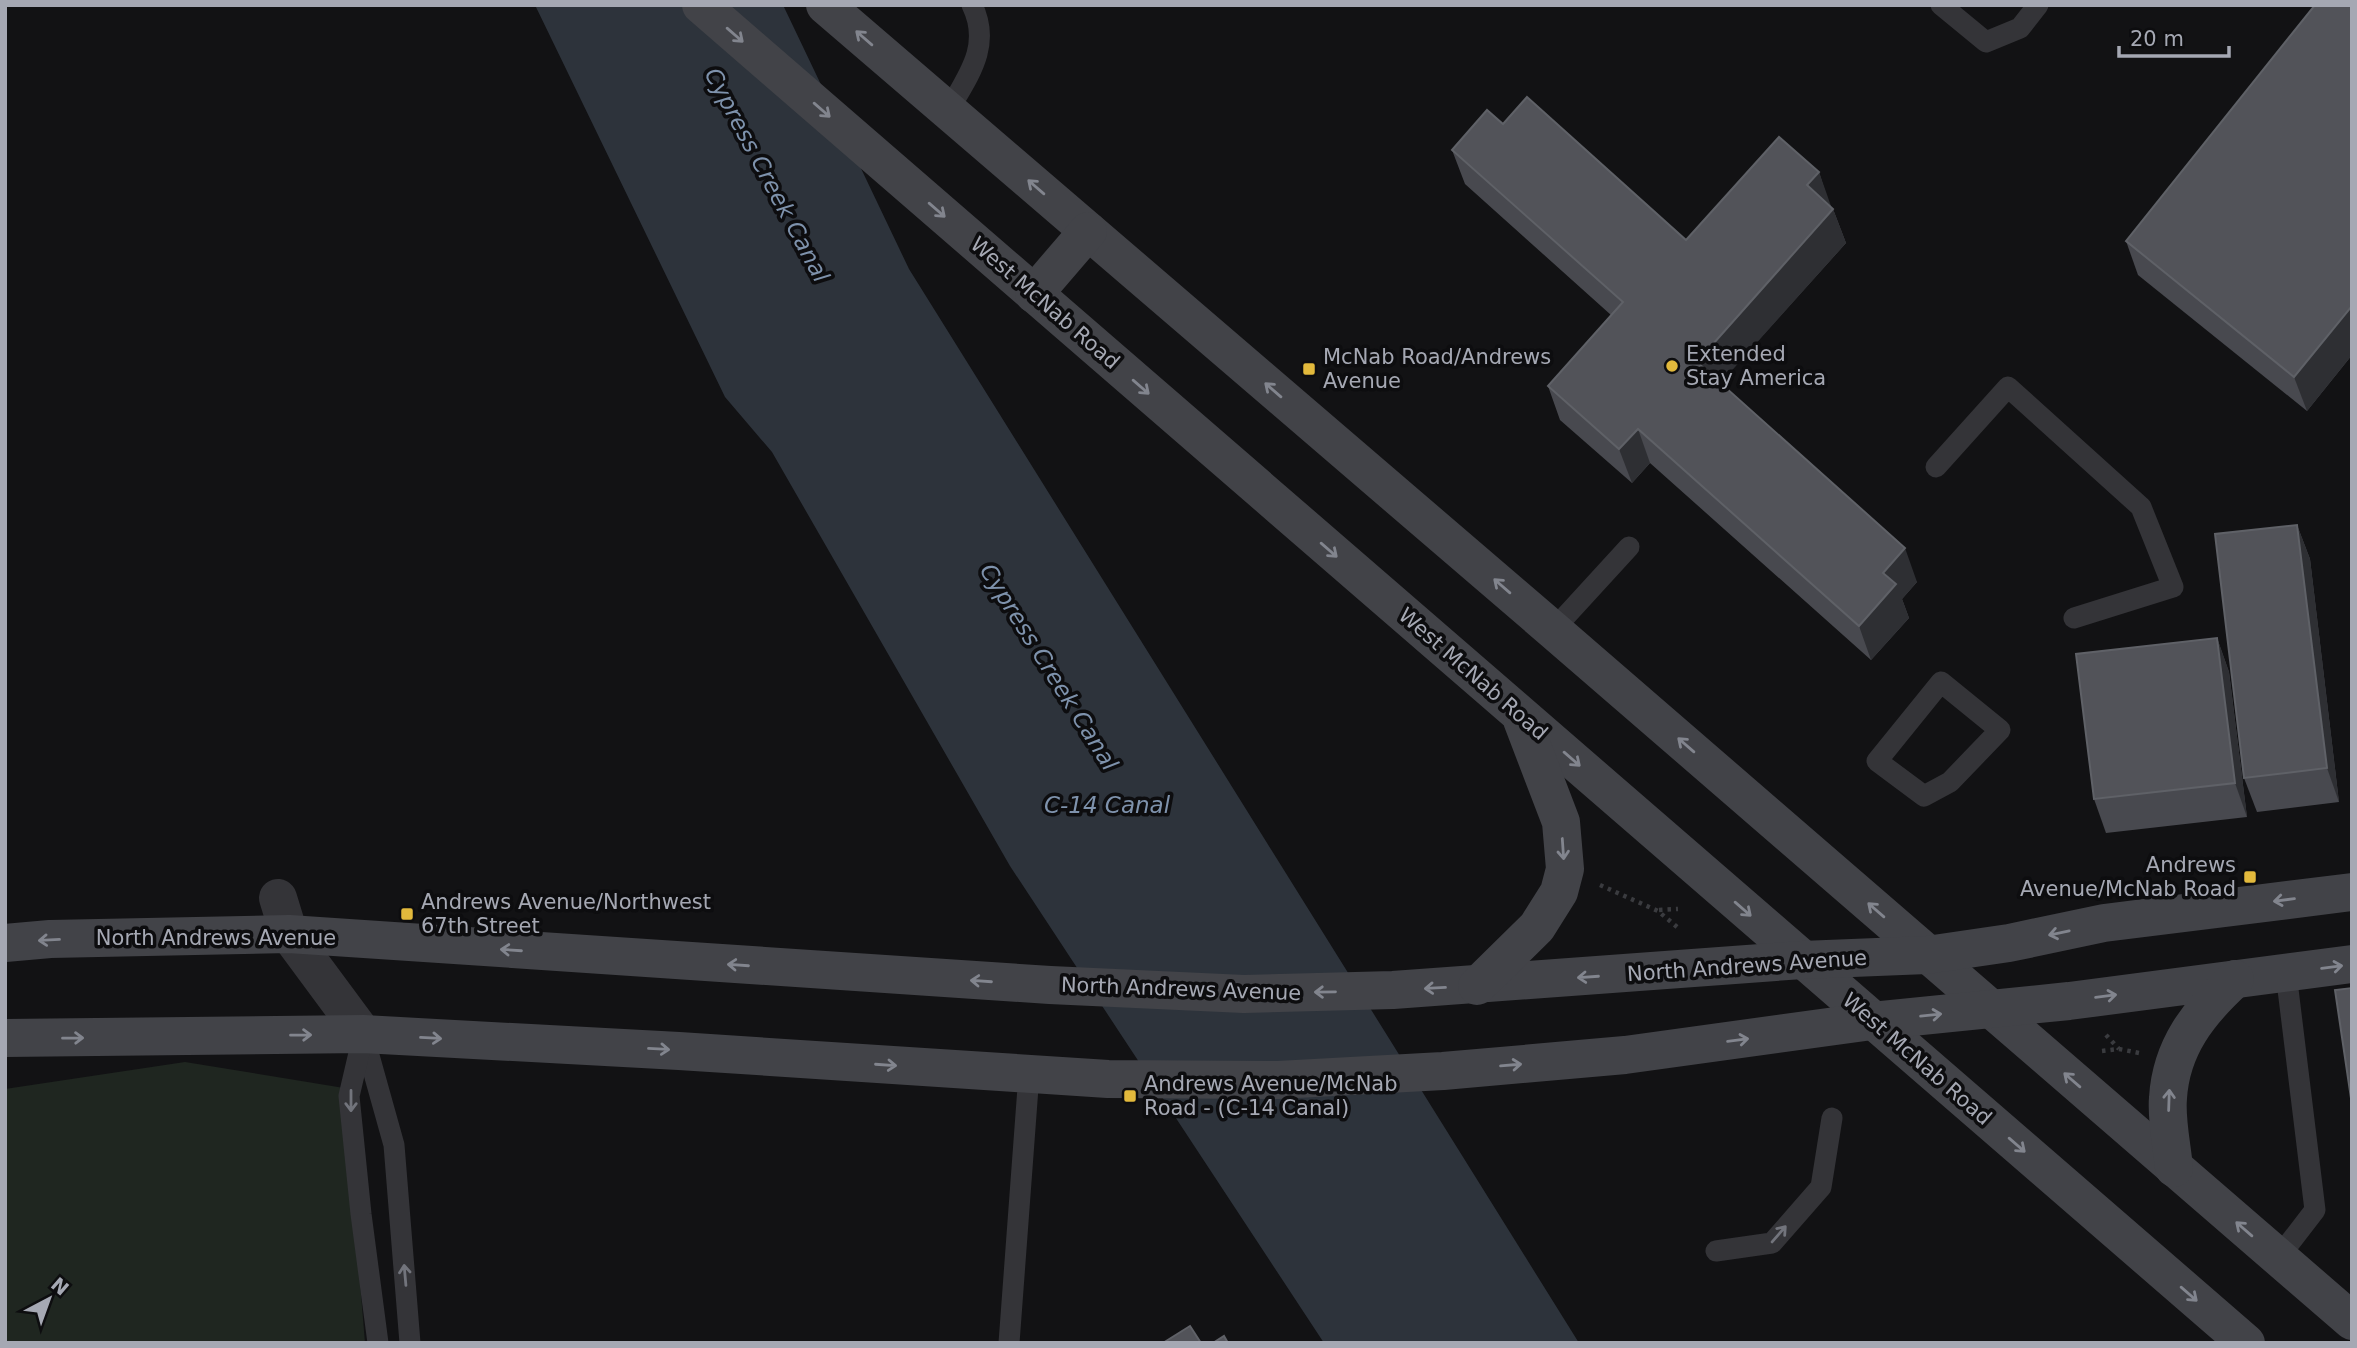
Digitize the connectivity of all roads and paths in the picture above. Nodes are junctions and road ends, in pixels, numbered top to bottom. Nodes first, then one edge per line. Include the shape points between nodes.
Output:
1 (701, 5) edge
2 (825, 5) edge
3 (972, 5) edge
4 (1941, 5) edge
5 (2038, 5) edge
6 (947, 111) junction
7 (1088, 231) junction
8 (1034, 294) junction
9 (1936, 467) dead end
10 (1629, 547) dead end
11 (2074, 618) dead end
12 (1553, 630) junction
13 (1520, 714) junction
14 (1877, 761) joint
15 (1598, 884) dead end
16 (2352, 892) edge
17 (278, 898) dead end
18 (1678, 909) dead end
19 (1658, 911) junction
20 (1677, 927) dead end
21 (289, 934) junction
22 (5, 943) edge
23 (1927, 955) junction
24 (1802, 960) junction
25 (2352, 964) edge
26 (2286, 973) junction
27 (2235, 979) junction
28 (1477, 986) junction
29 (1990, 1009) junction
30 (1872, 1021) junction
31 (363, 1034) junction
32 (2105, 1035) dead end
33 (5, 1038) edge
34 (2119, 1049) junction
35 (2102, 1051) dead end
36 (2147, 1054) dead end
37 (1028, 1074) junction
38 (1832, 1118) dead end
39 (2174, 1168) junction
40 (1716, 1251) dead end
41 (2278, 1258) junction
42 (2352, 1321) edge
43 (378, 1343) edge
44 (410, 1343) edge
45 (1009, 1343) edge
46 (2246, 1343) edge

1 -> 8 main road, West McNab Road
6 -> 2 main road
3 - 6 lane via 981,43
4 - 5 lane via 1986,42 2020,28
7 -> 6 main road
7 - 8 main road
12 -> 7 main road
8 -> 13 main road, West McNab Road
9 - 11 lane via 2008,387 2141,507 2173,587
10 - 12 lane
23 -> 12 main road
13 -> 24 main road, West McNab Road
13 -> 28 main road via 1562,822 1565,869 1559,892 1537,927
14 - 14 lane via 1941,682 2000,730 1950,782 1924,796
15 - 19 path
16 -> 23 main road, North Andrews Avenue via 2104,923
17 - 21 street
18 - 19 path
19 - 20 path
21 -> 22 main road, North Andrews Avenue
28 -> 21 main road, North Andrews Avenue via 1244,994
21 - 31 street
23 - 24 main road, North Andrews Avenue
23 - 29 main road
24 -> 28 main road, North Andrews Avenue
24 - 30 main road, West McNab Road
26 -> 25 main road
26 - 27 main road
26 - 41 lane via 2315,1210
29 -> 27 main road
39 -> 27 main road via 2167,1099 2175,1060 2193,1023
30 -> 29 main road
39 -> 29 main road
37 -> 30 main road via 1278,1080 1443,1070 1625,1055
30 -> 46 main road, West McNab Road
33 -> 31 main road
31 -> 37 main road
31 -> 43 lane via 349,1096
44 -> 31 lane via 394,1144
32 - 34 path
34 - 35 path
34 - 36 path
37 - 45 lane
40 -> 38 lane via 1772,1243 1821,1187
41 -> 39 main road
41 - 42 main road

